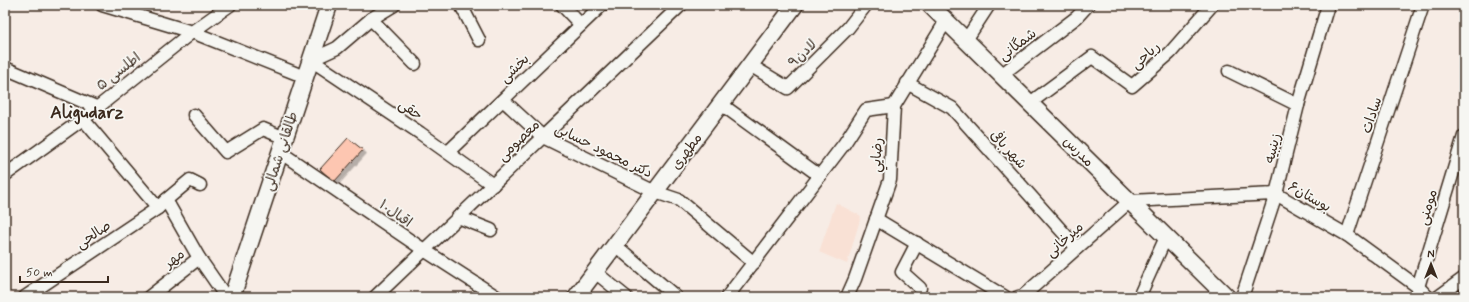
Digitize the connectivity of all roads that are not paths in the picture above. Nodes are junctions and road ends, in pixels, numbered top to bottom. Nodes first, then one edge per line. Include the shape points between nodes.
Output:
1 (102, 5) edge
2 (229, 5) edge
3 (329, 5) edge
4 (394, 5) edge
5 (461, 5) edge
6 (562, 5) edge
7 (602, 5) edge
8 (681, 5) edge
9 (795, 5) edge
10 (866, 5) edge
11 (930, 5) edge
12 (989, 5) edge
13 (1088, 5) edge
14 (1212, 5) edge
15 (1328, 5) edge
16 (1423, 5) edge
17 (371, 19) junction
18 (946, 21) junction
19 (581, 25) junction
20 (192, 32) junction
21 (479, 40) dead end
22 (966, 40) junction
23 (311, 60) junction
24 (415, 64) dead end
25 (750, 65) junction
26 (5, 68) edge
27 (1229, 71) dead end
28 (1001, 75) junction
29 (305, 77) junction
30 (907, 83) junction
31 (503, 100) junction
32 (1030, 103) junction
33 (721, 104) junction
34 (1298, 105) junction
35 (894, 106) junction
36 (96, 107) junction
37 (194, 115) dead end
38 (83, 119) junction
39 (1464, 136) edge
40 (543, 137) junction
41 (283, 145) junction
42 (448, 152) junction
43 (5, 175) edge
44 (820, 176) junction
45 (200, 185) dead end
46 (493, 185) junction
47 (655, 192) junction
48 (1276, 194) junction
49 (1130, 201) junction
50 (162, 204) junction
51 (458, 217) junction
52 (876, 219) junction
53 (491, 230) dead end
54 (1347, 235) junction
55 (1166, 237) junction
56 (917, 243) junction
57 (616, 245) junction
58 (1077, 248) junction
59 (424, 250) junction
60 (199, 258) junction
61 (754, 263) junction
62 (594, 272) junction
63 (1464, 278) edge
64 (1418, 287) junction
65 (920, 288) dead end
66 (675, 296) dead end
67 (25, 297) edge
68 (149, 297) edge
69 (226, 297) edge
70 (232, 297) edge
71 (375, 297) edge
72 (497, 297) edge
73 (576, 297) edge
74 (626, 297) edge
75 (727, 297) edge
76 (847, 297) edge
77 (1005, 297) edge
78 (1022, 297) edge
79 (1140, 297) edge
80 (1227, 297) edge
81 (1242, 297) edge
82 (1428, 297) edge
83 (1438, 297) edge

1 - 20 street
2 - 20 street, اطلسی ۵
3 - 23 street, طالقانی شمالی
4 - 17 street
5 - 21 street
6 - 19 street
7 - 19 street, بخشی
8 - 40 street, معصومی
9 - 25 street, مطهری
10 - 25 street, لادن۹ via 848,28 788,88
11 - 18 street, مدرس
12 - 22 street
13 - 28 street, شمگانی via 1077,17
14 - 32 street, ریاحی via 1170,54 1132,86 1092,57
15 - 34 street, زینبیه
16 - 54 street, سادات
17 - 23 street via 337,48
17 - 24 street
18 - 22 street, مدرس
18 - 30 street, رضایي
19 - 31 street, بخشی
20 - 29 street
20 - 36 street, اطلسی ۵
22 - 28 street, مدرس
23 - 29 street, طالقانی شمالی
23 - 42 street, حقی
25 - 33 street, مطهری
26 - 36 street
27 - 34 street
28 - 32 street, مدرس
29 - 41 street, طالقانی شمالی
30 - 35 street, رضایي
30 - 58 street, شهر بافی via 952,108
31 - 40 street, دکتر محمود حسابی
31 - 42 street, بخشی
32 - 49 street, مدرس
33 - 44 street
33 - 47 street, مطهری
34 - 48 street, زینبیه
35 - 44 street via 866,110
35 - 52 street, رضایي via 890,180
36 - 38 street, اطلسی ۵
37 - 41 street, اقبال۱۰ via 226,152 263,129
38 - 43 street, اطلسی ۵
38 - 50 street
39 - 64 street, مومنی
40 - 46 street, معصومی
40 - 47 street, دکتر محمود حسابی
41 - 59 street, اقبال۱۰
41 - 70 street, طالقانی شمالی
42 - 46 street, حقی
44 - 61 street
45 - 50 street, صالحی via 190,180
46 - 51 street, معصومی
47 - 57 street, مطهری
47 - 61 street, دکتر محمود حسابی via 678,200
48 - 49 street, بوستان۶
48 - 54 street, بوستان۶
48 - 81 street, زینبیه
49 - 55 street, مدرس
49 - 58 street, میرخانی
50 - 60 street
50 - 67 street, صالحی
51 - 53 street
51 - 59 street, معصومی
52 - 56 street
52 - 76 street, رضایي
54 - 64 street, بوستان۶
55 - 79 street
55 - 80 street, مدرس
56 - 65 street via 902,272
56 - 77 street
57 - 62 street, مطهری
57 - 66 street
58 - 78 street, میرخانی
59 - 71 street, معصومی
59 - 72 street, اقبال۱۰
60 - 68 street, مهر
60 - 69 street
61 - 75 street
62 - 73 street, مطهری
62 - 74 street
63 - 83 street
64 - 82 street, بوستان۶

